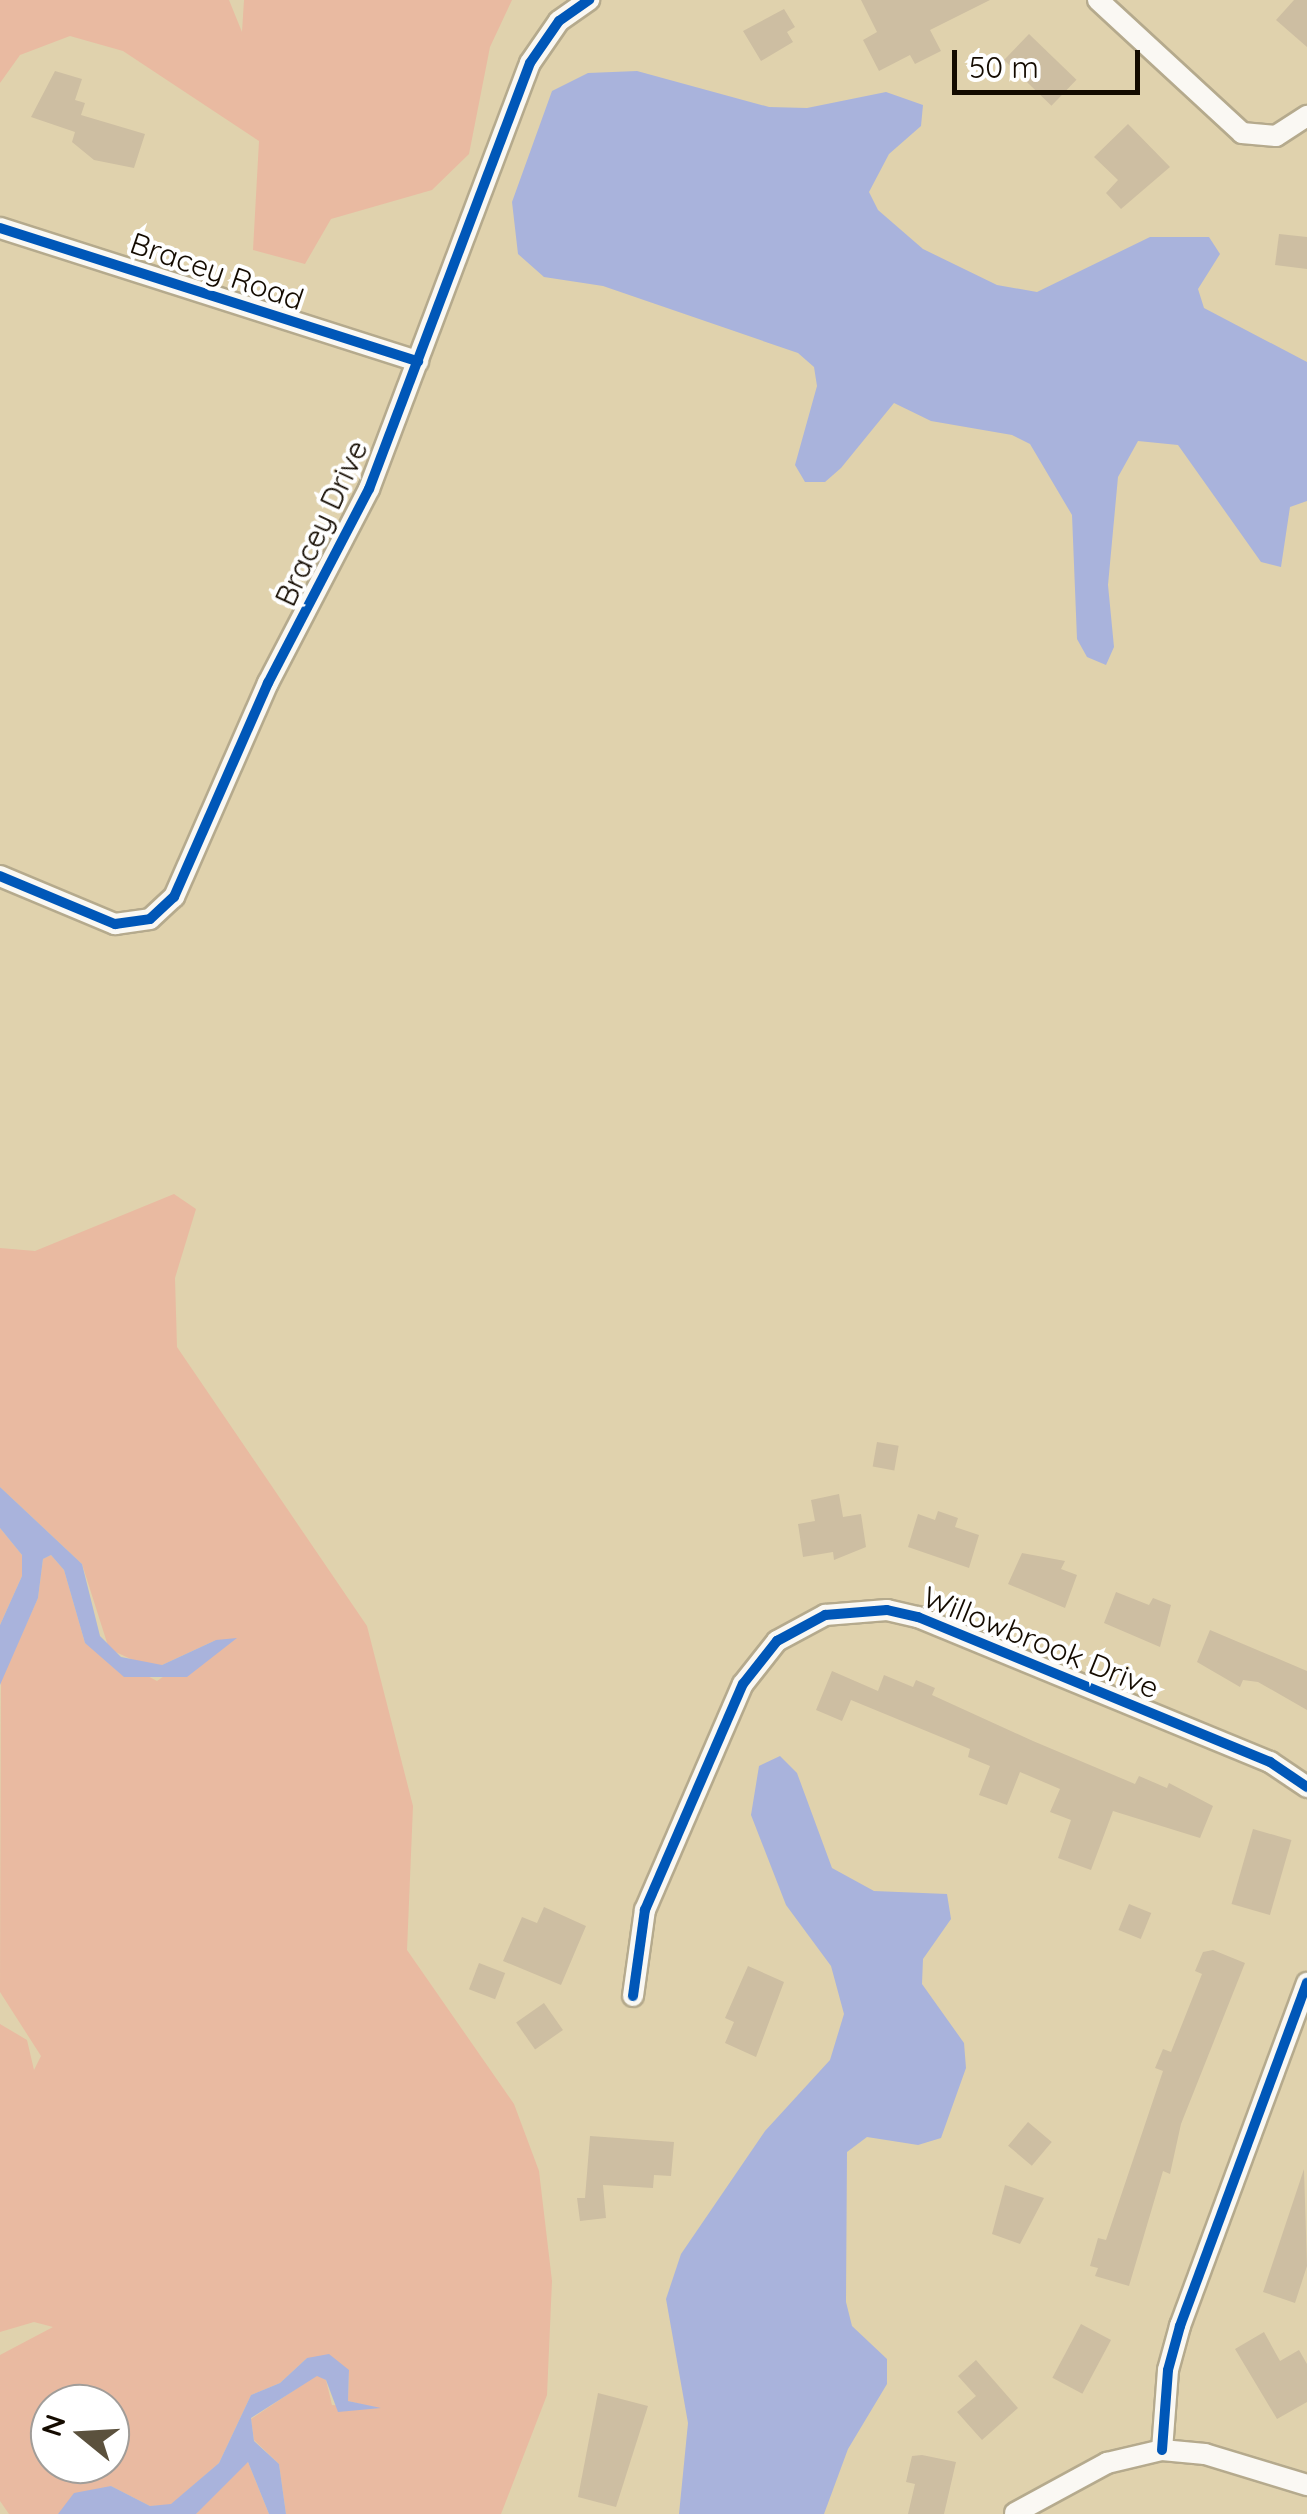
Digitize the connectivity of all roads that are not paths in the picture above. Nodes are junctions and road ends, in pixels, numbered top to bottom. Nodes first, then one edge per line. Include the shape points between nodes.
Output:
1 (589, 0) edge
2 (1098, 0) edge
3 (1307, 116) edge
4 (0, 228) edge
5 (418, 361) junction
6 (0, 876) edge
7 (1307, 1787) edge
8 (1307, 1983) edge
9 (632, 1996) dead end
10 (1162, 2450) junction
11 (1307, 2485) edge
12 (1016, 2513) edge

1 - 5 street, Bracey Drive via 559,21 530,63
2 - 3 street via 1242,133 1276,136
4 - 5 street, Bracey Road
5 - 6 street, Bracey Drive via 361,506 268,683 165,909 150,920 114,924
7 - 9 street, Willowbrook Drive via 1270,1762 918,1617 872,1609 825,1614 778,1641 743,1684 645,1910
8 - 10 street via 1180,2326 1168,2370
10 - 11 street via 1205,2454
10 - 12 street via 1107,2463

